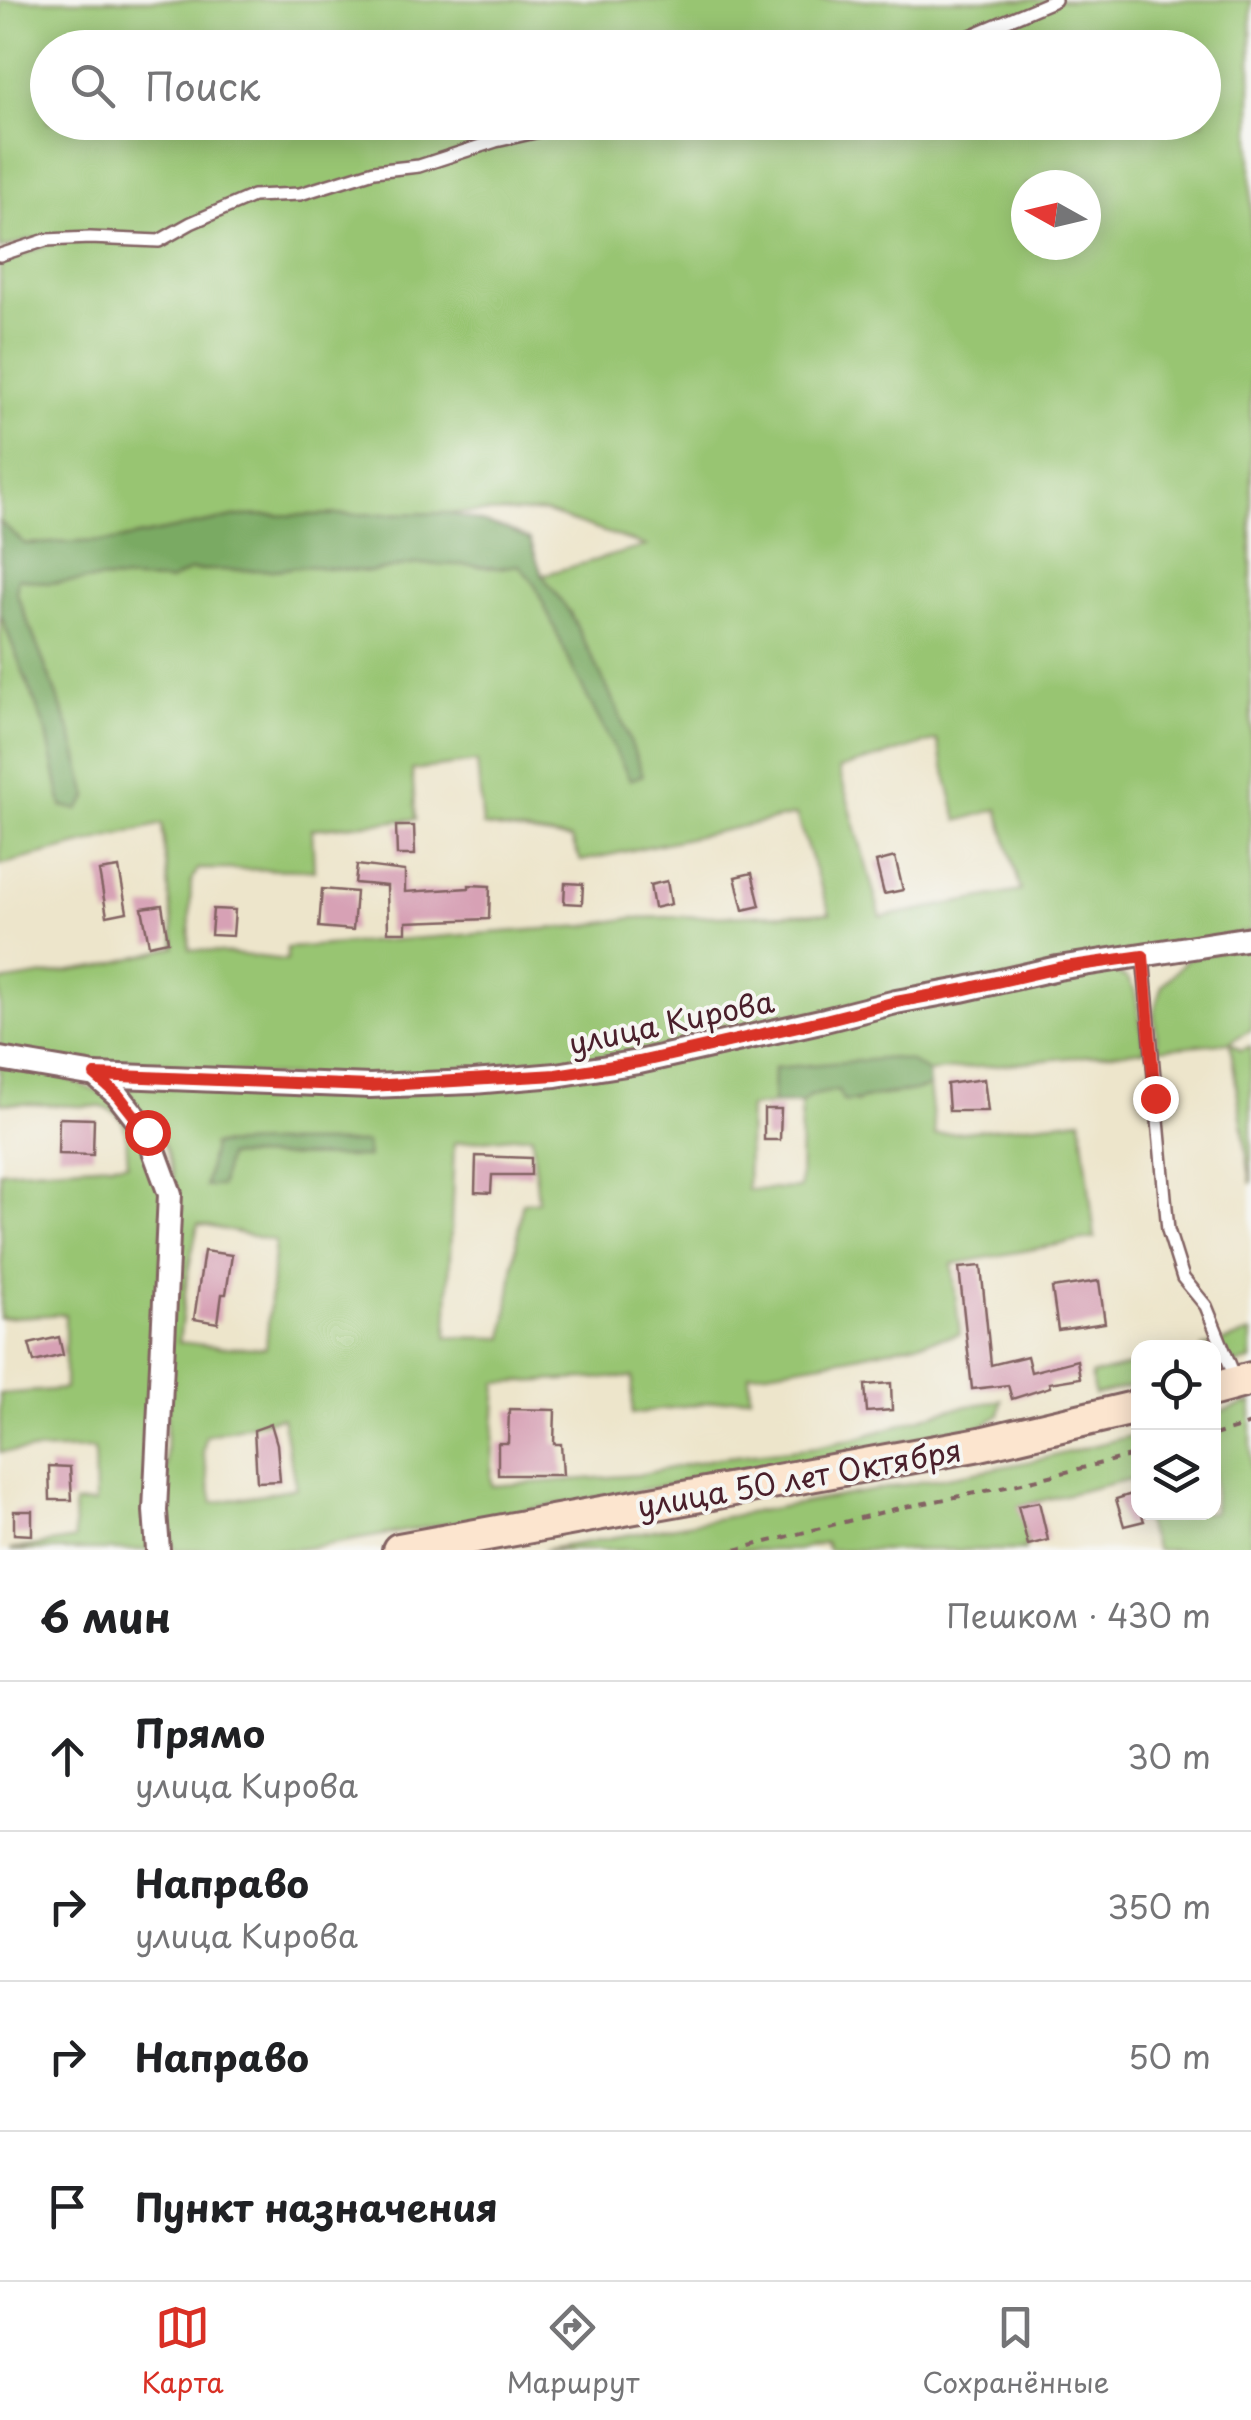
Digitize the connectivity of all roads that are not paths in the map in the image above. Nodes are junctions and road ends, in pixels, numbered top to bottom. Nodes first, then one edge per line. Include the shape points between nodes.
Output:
1 (1055, 0) edge
2 (984, 30) edge
3 (504, 140) edge
4 (0, 255) edge
5 (1251, 938) edge
6 (1143, 956) junction
7 (0, 1060) edge
8 (95, 1075) junction
9 (1234, 1384) edge
10 (1131, 1409) edge
11 (158, 1550) edge
12 (399, 1550) edge

1 - 2 lane
3 - 4 lane via 300,194 253,196 159,241 46,240
5 - 6 street, улица Кирова
6 - 8 street, улица Кирова via 1058,968 556,1075 370,1086
6 - 9 lane via 1168,1230 1183,1278 1206,1306
7 - 8 street, улица Кирова
8 - 11 street via 147,1132 170,1194
10 - 12 main road, улица 50 лет Октября via 980,1444

